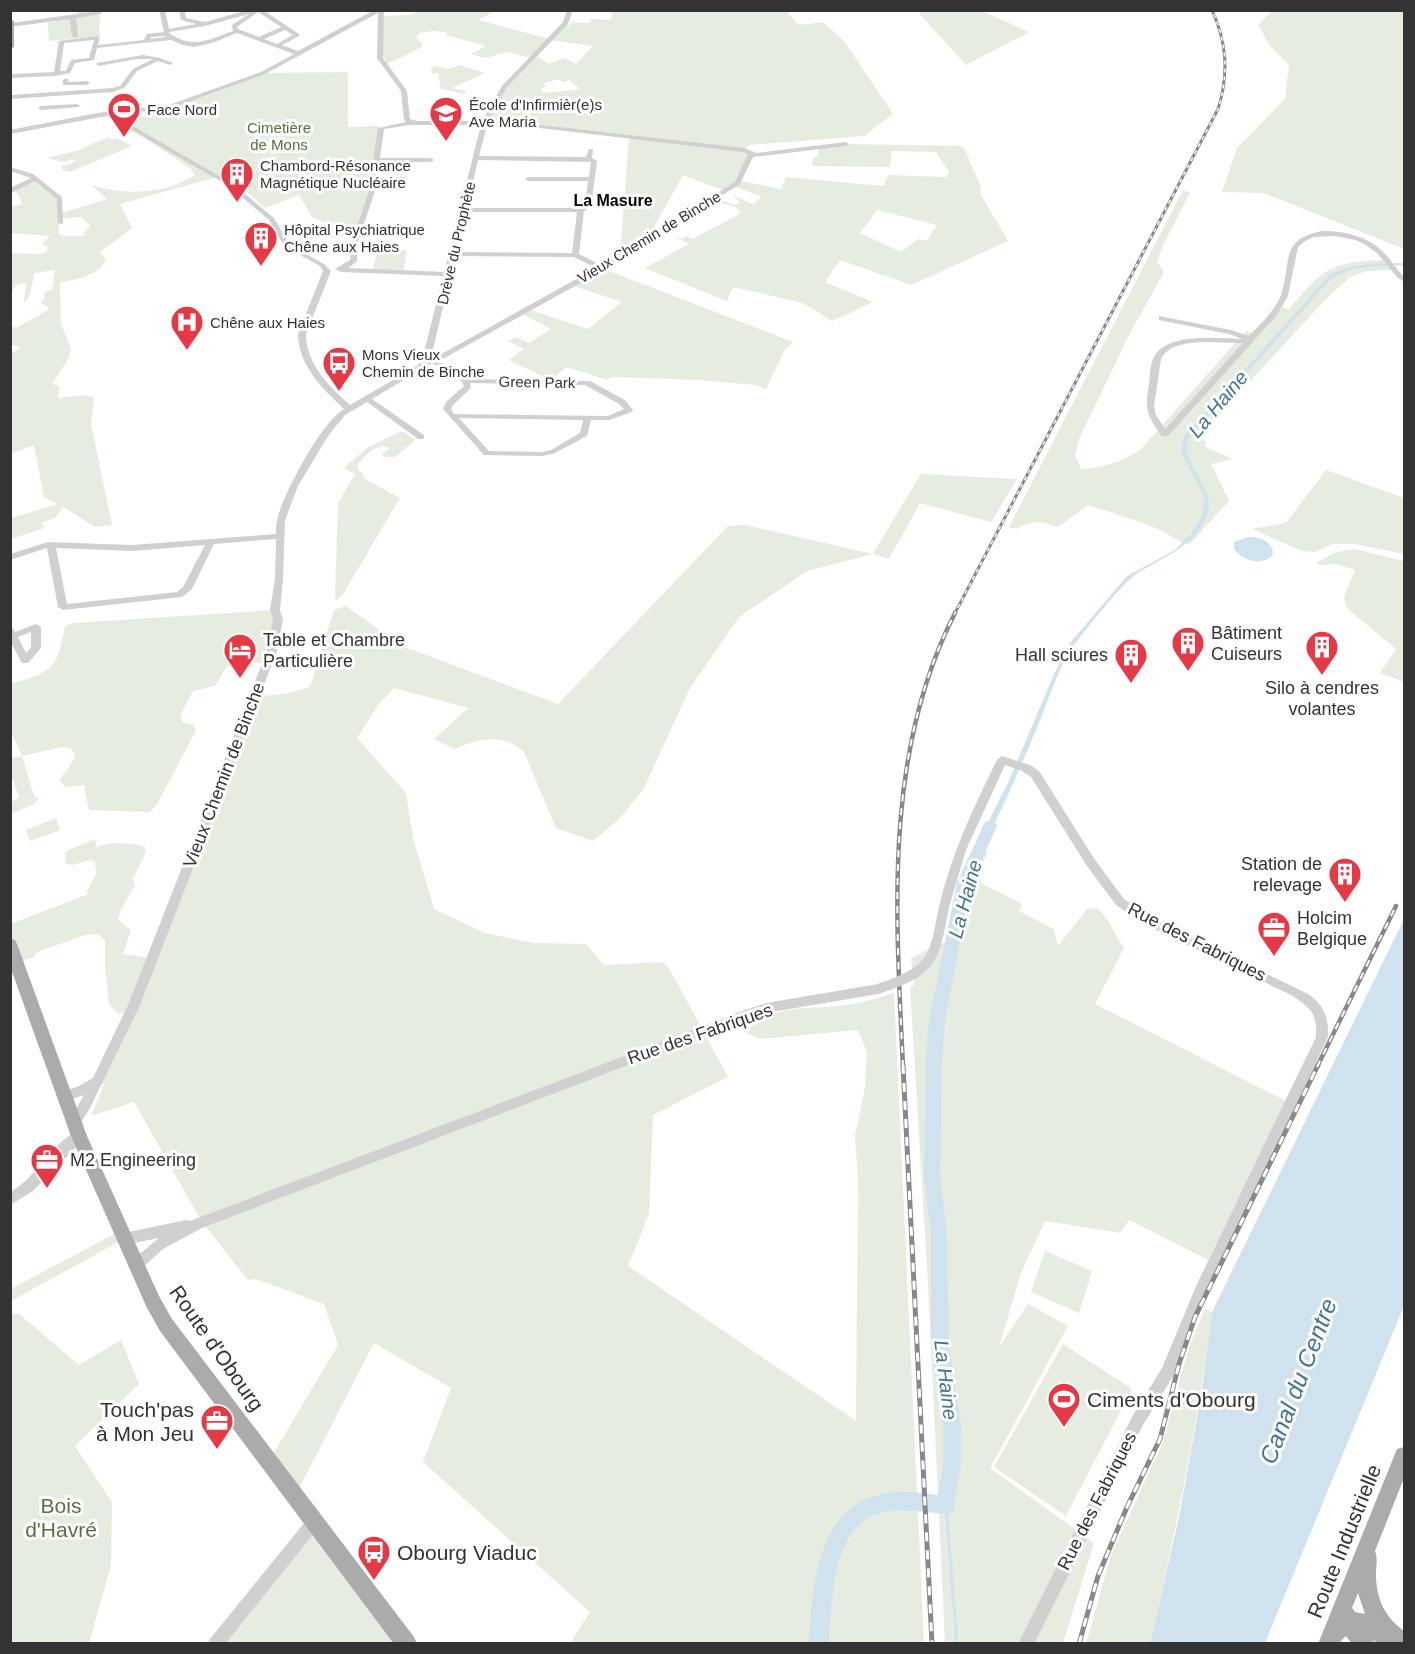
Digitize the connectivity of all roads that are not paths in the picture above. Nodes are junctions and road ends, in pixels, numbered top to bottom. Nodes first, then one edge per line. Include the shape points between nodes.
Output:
1 (162, 10) edge
2 (182, 10) edge
3 (258, 10) edge
4 (380, 10) edge
5 (570, 10) edge
6 (99, 13) dead end
7 (73, 16) junction
8 (220, 19) junction
9 (11, 23) edge
10 (205, 24) junction
11 (235, 28) junction
12 (285, 28) junction
13 (168, 34) junction
14 (75, 36) dead end
15 (258, 39) junction
16 (278, 46) junction
17 (10, 47) edge
18 (95, 47) junction
19 (300, 54) junction
20 (158, 59) junction
21 (170, 63) dead end
22 (99, 64) dead end
23 (56, 69) junction
24 (89, 75) dead end
25 (10, 76) edge
26 (66, 80) dead end
27 (87, 83) junction
28 (82, 93) junction
29 (10, 97) edge
30 (77, 106) junction
31 (40, 108) dead end
32 (108, 114) junction
33 (73, 120) junction
34 (485, 121) junction
35 (417, 123) junction
36 (10, 132) edge
37 (846, 144) dead end
38 (591, 150) dead end
39 (754, 154) junction
40 (476, 158) junction
41 (589, 159) junction
42 (375, 160) junction
43 (431, 160) dead end
44 (10, 169) edge
45 (36, 178) junction
46 (528, 179) dead end
47 (592, 179) junction
48 (10, 191) edge
49 (464, 210) junction
50 (581, 210) junction
51 (61, 223) dead end
52 (453, 254) junction
53 (575, 255) junction
54 (601, 268) junction
55 (339, 269) junction
56 (327, 271) junction
57 (448, 274) junction
58 (1404, 280) edge
59 (1166, 309) dead end
60 (1249, 340) junction
61 (429, 359) junction
62 (465, 381) junction
63 (366, 398) junction
64 (348, 408) junction
65 (452, 416) junction
66 (587, 418) junction
67 (421, 437) dead end
68 (280, 536) junction
69 (211, 542) junction
70 (51, 545) junction
71 (10, 557) edge
72 (10, 944) edge
73 (96, 1082) junction
74 (64, 1097) junction
75 (76, 1130) junction
76 (10, 1199) edge
77 (198, 1224) junction
78 (124, 1239) junction
79 (136, 1265) junction
80 (1404, 1456) edge
81 (314, 1522) junction
82 (1372, 1540) junction
83 (1346, 1613) junction
84 (1330, 1640) edge
85 (1404, 1643) edge
86 (215, 1644) edge
87 (407, 1644) edge
88 (1026, 1644) edge
89 (1365, 1644) edge
90 (1396, 1644) edge

1 - 13 street
2 - 10 street via 183,20
3 - 8 street
3 - 11 street
3 - 12 street
4 - 19 street
4 - 35 street via 380,58 404,91 408,120
5 - 34 street, Drève du Prophète via 566,23 504,87
6 - 7 street
7 - 9 street
7 - 14 street
8 - 10 street
8 - 11 street
9 - 17 main road
10 - 13 street
11 - 13 street via 201,45
11 - 15 street
12 - 15 street
12 - 16 street via 297,36
13 - 18 street via 146,36 146,41
15 - 16 street
16 - 19 street
18 - 23 street via 92,58 72,62 68,72
18 - 23 street via 96,38 63,42
19 - 32 street via 170,107
20 - 21 street
20 - 22 street via 144,56
20 - 28 street via 135,70 120,88
23 - 25 street
24 - 27 street
26 - 27 street via 65,84
27 - 28 street
28 - 29 street
28 - 30 street
30 - 31 street
30 - 33 street
32 - 33 street
32 - 56 street via 231,185 272,219 286,245
33 - 36 street
34 - 35 street
34 - 39 street
34 - 40 street, Drève du Prophète
35 - 42 street via 381,129
37 - 39 street
38 - 41 street
39 - 54 street, Vieux Chemin de Binche via 738,183
40 - 41 street
40 - 49 street, Drève du Prophète
41 - 47 street via 594,161
42 - 43 street
42 - 55 street via 371,194 353,261
44 - 45 street
45 - 48 street
45 - 51 street via 62,200
46 - 47 street
47 - 50 street via 588,207
49 - 50 street
49 - 52 street, Drève du Prophète
50 - 53 street
52 - 53 street
52 - 57 street, Drève du Prophète
53 - 54 street
54 - 61 street, Vieux Chemin de Binche via 449,353
55 - 56 street
55 - 57 street
56 - 64 street via 302,334 302,345 306,360
57 - 61 street, Drève du Prophète
58 - 60 street via 1372,246 1354,238 1325,234 1301,240 1295,246 1282,301
59 - 60 street via 1161,321 1231,332
60 - 60 street via 1182,343 1160,353 1150,415 1165,434
61 - 62 street
61 - 63 street, Vieux Chemin de Binche
62 - 65 street via 468,388 448,407
62 - 66 street, Green Park via 587,383 629,410 613,417
63 - 64 street, Vieux Chemin de Binche
63 - 67 street
64 - 68 street, Vieux Chemin de Binche via 324,435 290,495
65 - 66 street, Green Park
65 - 66 street via 484,451 496,454 553,452 584,435
68 - 69 street
68 - 73 street, Vieux Chemin de Binche via 275,609 278,619 272,651 134,1005
69 - 70 street via 117,549
69 - 70 street via 182,594 63,607
70 - 71 street
72 - 74 main road, Route d'Obourg
73 - 74 street
73 - 75 street, Vieux Chemin de Binche
74 - 75 main road, Route d'Obourg
75 - 76 street, Vieux Chemin de Binche via 25,1190
75 - 78 main road, Route d'Obourg
77 - 78 street, Rue des Fabriques
77 - 79 street, Rue des Fabriques via 158,1245
77 - 88 street, Rue des Fabriques, bridge via 748,1014 878,989 913,977 935,953 948,887 1002,760 1020,766 1038,779 1091,864 1120,902 1148,921 1297,993 1310,1001 1323,1019 1322,1037 1202,1289 1167,1373 1138,1420
78 - 79 main road, Route d'Obourg
79 - 81 main road, Route d'Obourg via 166,1325
80 - 82 main road, Route Industrielle
81 - 86 street
81 - 87 main road, Route d'Obourg
82 - 83 main road, Route Industrielle
82 - 85 main road via 1366,1567 1371,1602 1384,1627
83 - 84 main road
83 - 89 main road
83 - 90 main road

